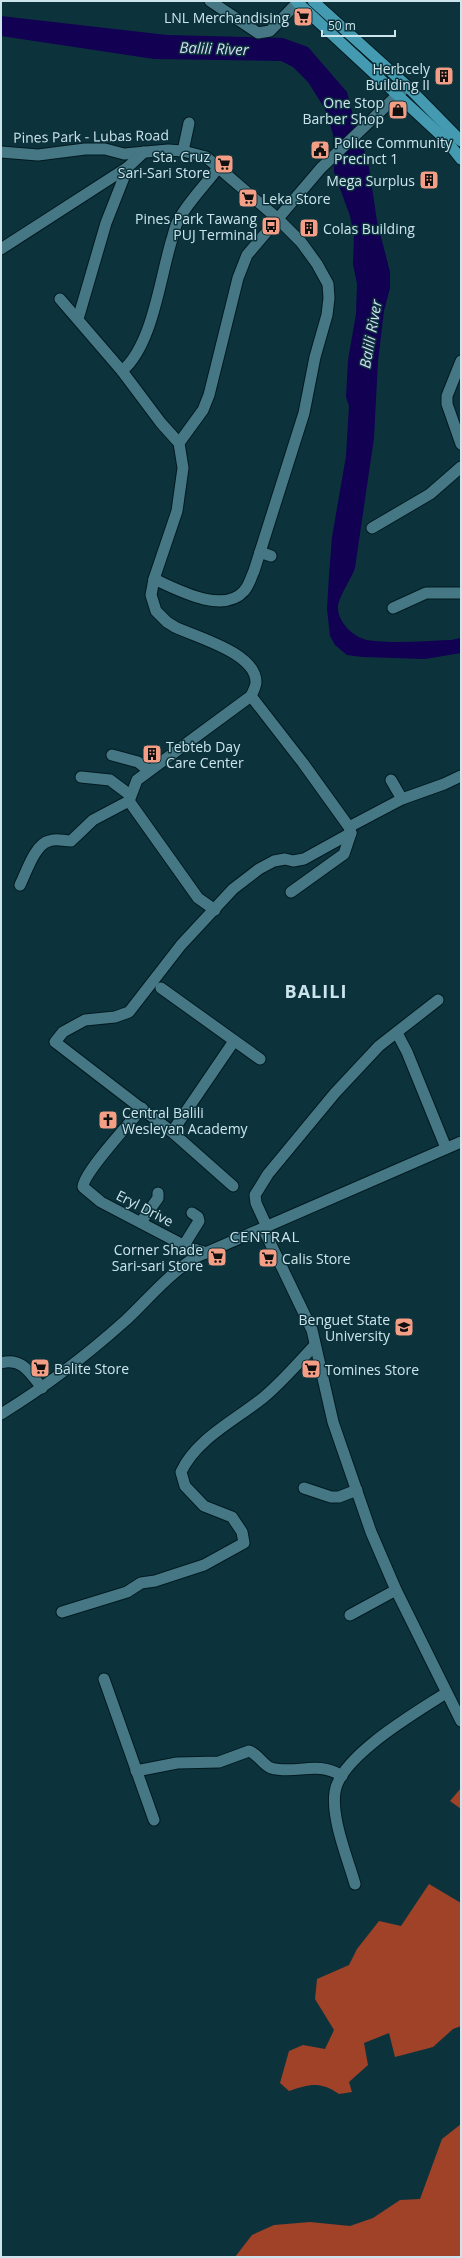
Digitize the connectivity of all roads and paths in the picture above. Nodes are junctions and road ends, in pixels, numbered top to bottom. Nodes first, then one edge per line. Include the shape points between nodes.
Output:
1 (210, 1) edge
2 (297, 1) edge
3 (313, 1) edge
4 (407, 86) junction
5 (398, 95) junction
6 (189, 123) dead end
7 (461, 141) edge
8 (183, 151) junction
9 (1, 152) edge
10 (144, 152) junction
11 (461, 159) edge
12 (128, 168) junction
13 (218, 168) junction
14 (277, 218) junction
15 (1, 249) edge
16 (60, 299) dead end
17 (78, 319) junction
18 (461, 362) edge
19 (122, 371) junction
20 (461, 439) edge
21 (179, 443) junction
22 (461, 467) edge
23 (372, 528) dead end
24 (260, 552) junction
25 (271, 556) dead end
26 (154, 580) junction
27 (461, 593) edge
28 (393, 608) dead end
29 (251, 696) junction
30 (112, 755) dead end
31 (148, 770) junction
32 (461, 776) edge
33 (81, 777) dead end
34 (391, 780) dead end
35 (130, 798) junction
36 (402, 799) junction
37 (350, 830) junction
38 (20, 885) dead end
39 (291, 892) dead end
40 (215, 910) junction
41 (161, 988) dead end
42 (438, 1000) dead end
43 (397, 1033) junction
44 (234, 1041) junction
45 (260, 1059) dead end
46 (142, 1108) junction
47 (172, 1132) junction
48 (461, 1142) edge
49 (446, 1148) junction
50 (233, 1186) dead end
51 (158, 1193) dead end
52 (192, 1213) dead end
53 (141, 1222) junction
54 (265, 1228) junction
55 (184, 1245) junction
56 (207, 1253) junction
57 (315, 1345) junction
58 (1, 1363) edge
59 (42, 1388) junction
60 (1, 1414) edge
61 (304, 1488) dead end
62 (357, 1490) junction
63 (396, 1590) junction
64 (62, 1612) dead end
65 (350, 1615) dead end
66 (104, 1679) dead end
67 (446, 1693) junction
68 (461, 1722) edge
69 (136, 1771) junction
70 (342, 1776) junction
71 (154, 1820) dead end
72 (355, 1884) dead end

1 - 2 street via 258,33 270,31
2 - 5 highway
3 - 4 highway
4 - 5 street
4 - 7 highway
5 - 11 highway via 446,140
5 - 14 street via 321,168
6 - 8 street
8 - 10 street, Pines Park - Lubas Road
8 - 13 street, Pines Park - Lubas Road via 206,157
9 - 10 street, Pines Park - Lubas Road via 38,155 98,149 124,154
10 - 12 street
12 - 15 street
12 - 17 street via 106,223
13 - 14 street, Pines Park - Lubas Road
13 - 19 street via 179,219 142,344 132,363
14 - 21 street via 246,255 209,395 203,410
14 - 24 street, Pines Park - Lubas Road via 302,242 317,264 328,284 329,298 304,413
16 - 17 street
17 - 19 street
18 - 20 street via 447,396 447,404
19 - 21 street
21 - 26 street via 183,468 177,511
22 - 23 street via 430,494
24 - 25 street
24 - 26 street, Pines Park - Lubas Road via 244,592 226,600 204,600
26 - 29 street via 151,595 156,611 175,627 231,650 242,659 256,676 257,683
27 - 28 street via 426,593
29 - 31 street
29 - 37 street via 303,763
30 - 31 street via 138,762
31 - 35 street via 136,780
32 - 36 street
33 - 35 street via 110,780
34 - 36 street
35 - 38 street via 93,820 71,841 60,839 42,843
35 - 40 street via 198,898
36 - 37 street
37 - 39 street via 344,854
37 - 40 street via 304,859 293,862 285,859 274,861 259,869 233,889
40 - 46 street via 181,945 129,1012 115,1017 85,1020 57,1037 59,1046
41 - 44 street
42 - 43 street
43 - 49 street
43 - 54 street via 379,1046 335,1093 256,1191 256,1203
44 - 45 street
44 - 47 street
46 - 47 street
46 - 53 street, Eryl Drive via 85,1178 83,1187 101,1202
47 - 50 street
48 - 49 street
49 - 54 street
51 - 53 street via 158,1198
52 - 55 street via 199,1221
53 - 55 street, Eryl Drive
54 - 56 street
54 - 57 street via 312,1330
55 - 56 street, Eryl Drive
56 - 59 street via 194,1258 177,1270 124,1321
57 - 62 street via 333,1422
57 - 64 street via 284,1380 209,1438 181,1472 185,1486 204,1506 232,1517 242,1532 244,1543 204,1565 141,1583 127,1592
58 - 59 street via 16,1361 23,1364
59 - 60 street
61 - 62 street via 331,1497 339,1497
62 - 63 street via 371,1532
63 - 65 street
63 - 67 street
66 - 69 street
67 - 68 street
67 - 70 street via 390,1729
69 - 70 street via 177,1763 219,1762 249,1751 271,1768 318,1767 332,1770
69 - 71 street
70 - 72 street via 335,1791 334,1803

